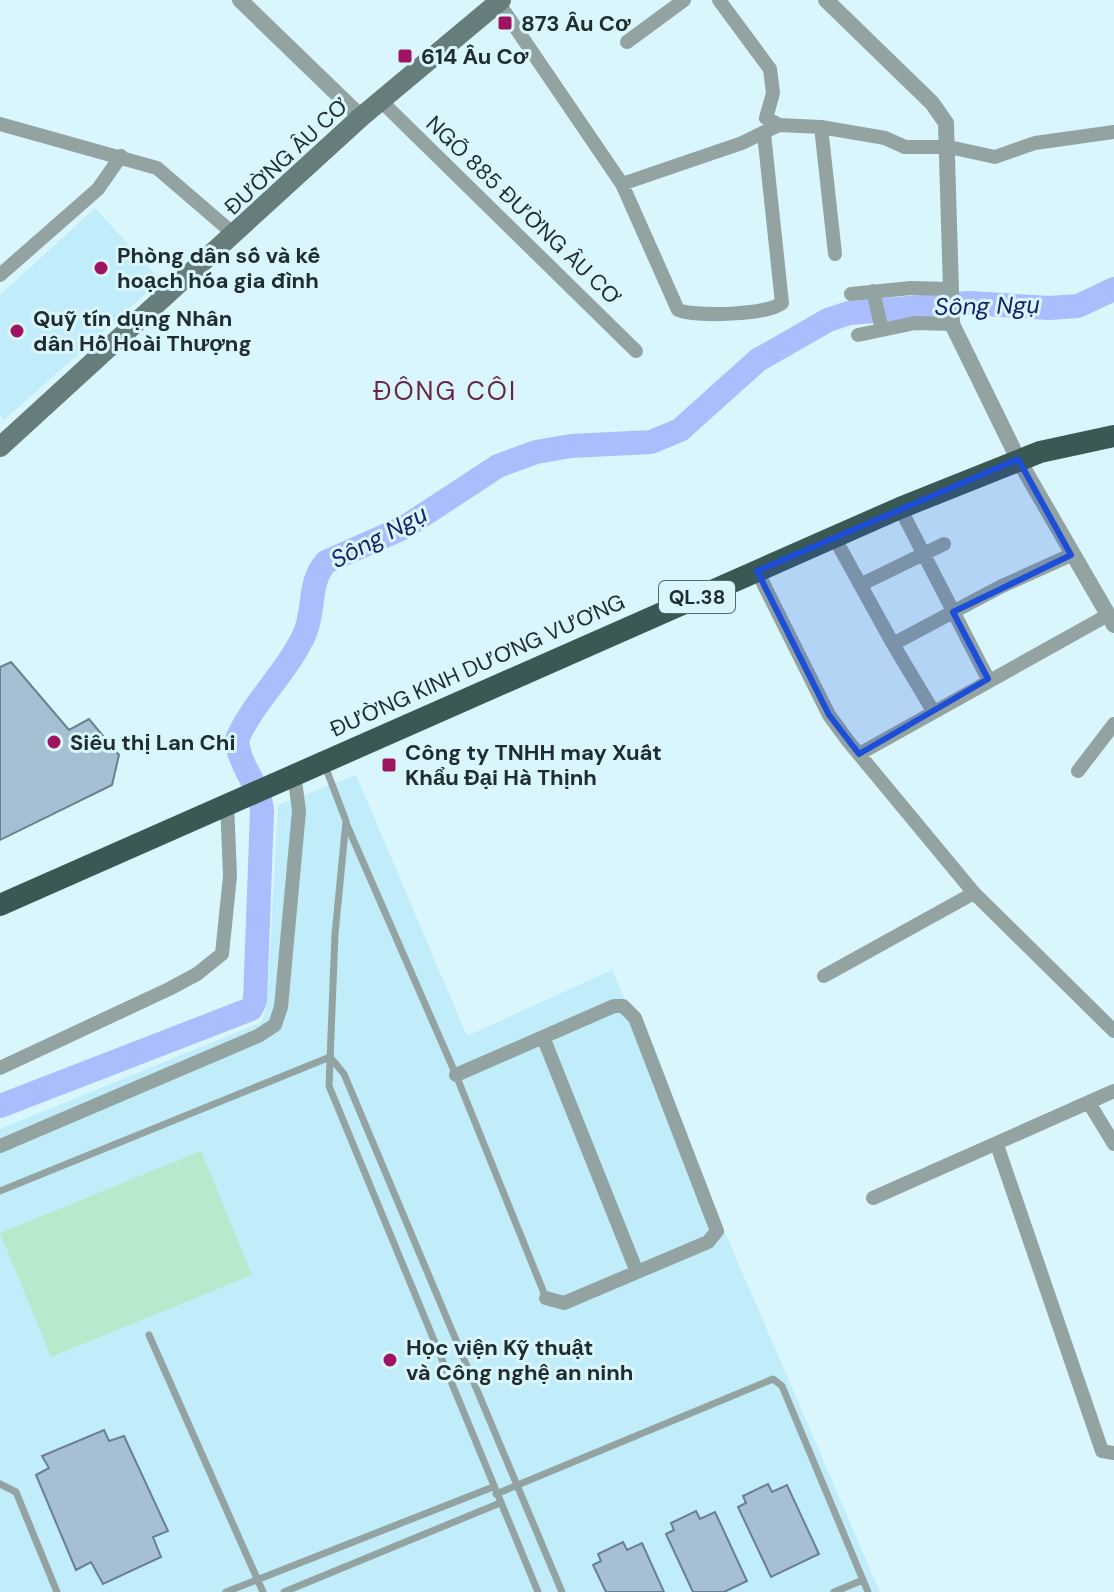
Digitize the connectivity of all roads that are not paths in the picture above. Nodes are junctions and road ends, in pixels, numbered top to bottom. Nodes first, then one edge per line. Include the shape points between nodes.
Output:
1 (240, 0) edge
2 (684, 0) edge
3 (719, 0) edge
4 (826, 0) edge
5 (499, 1) edge
6 (627, 42) dead end
7 (382, 102) junction
8 (361, 117) junction
9 (0, 124) edge
10 (779, 125) junction
11 (821, 127) junction
12 (1114, 132) edge
13 (764, 134) junction
14 (949, 147) junction
15 (121, 156) junction
16 (622, 184) junction
17 (235, 235) junction
18 (835, 254) dead end
19 (6, 260) edge
20 (0, 275) edge
21 (950, 289) junction
22 (874, 291) junction
23 (851, 294) dead end
24 (952, 324) junction
25 (882, 330) junction
26 (858, 335) dead end
27 (636, 351) dead end
28 (1114, 436) edge
29 (0, 447) edge
30 (1018, 459) junction
31 (900, 508) junction
32 (834, 537) junction
33 (944, 544) dead end
34 (922, 555) junction
35 (1071, 555) junction
36 (757, 571) junction
37 (860, 585) junction
38 (953, 612) junction
39 (1111, 620) edge
40 (893, 644) junction
41 (988, 679) junction
42 (933, 711) junction
43 (1114, 724) edge
44 (859, 754) junction
45 (323, 760) junction
46 (1078, 771) dead end
47 (290, 775) junction
48 (229, 801) junction
49 (346, 821) junction
50 (974, 893) junction
51 (0, 905) edge
52 (824, 976) dead end
53 (1114, 1031) edge
54 (543, 1037) junction
55 (330, 1057) junction
56 (0, 1068) edge
57 (456, 1075) junction
58 (1114, 1091) edge
59 (1089, 1103) junction
60 (1114, 1144) edge
61 (997, 1145) junction
62 (0, 1146) edge
63 (0, 1191) edge
64 (873, 1198) dead end
65 (637, 1272) junction
66 (546, 1298) joint
67 (149, 1335) dead end
68 (1114, 1453) edge
69 (0, 1484) edge
70 (516, 1485) junction
71 (494, 1490) junction
72 (500, 1503) junction
73 (257, 1579) junction
74 (863, 1580) junction
75 (57, 1592) edge
76 (226, 1592) edge
77 (263, 1592) edge
78 (284, 1592) edge
79 (538, 1592) edge
80 (562, 1592) edge
81 (834, 1592) edge
82 (868, 1592) edge

1 - 8 street
2 - 6 street
3 - 10 street via 770,69 773,93 766,118
4 - 14 street via 932,103 946,123
5 - 7 main road, ĐƯỜNG ÂU CƠ
5 - 16 street
7 - 8 main road, ĐƯỜNG ÂU CƠ
7 - 27 street, NGÕ 885 ĐƯỜNG ÂU CƠ
8 - 17 main road, ĐƯỜNG ÂU CƠ
9 - 15 street
10 - 11 street
10 - 13 street
11 - 14 street via 885,138 905,147
11 - 18 street
12 - 14 street via 1035,143 995,157
13 - 16 street
13 - 16 street via 782,295 775,309 678,310
14 - 21 street
15 - 17 street via 157,168
15 - 19 street via 98,189
17 - 29 main road, ĐƯỜNG ÂU CƠ
19 - 20 street
21 - 22 street
21 - 24 street
22 - 23 street
22 - 25 street
24 - 25 street via 935,321
24 - 30 street
25 - 26 street
28 - 30 highway, ĐƯỜNG KINH DƯƠNG VƯƠNG / QL.38
30 - 31 highway, ĐƯỜNG KINH DƯƠNG VƯƠNG / QL.38
30 - 35 street
31 - 32 highway, ĐƯỜNG KINH DƯƠNG VƯƠNG / QL.38
31 - 34 street
32 - 36 highway, ĐƯỜNG KINH DƯƠNG VƯƠNG / QL.38
32 - 37 street
33 - 34 street
34 - 37 street
34 - 38 street
35 - 38 street
35 - 39 street
36 - 44 street via 829,715
36 - 45 highway, ĐƯỜNG KINH DƯƠNG VƯƠNG / QL.38
37 - 40 street
38 - 40 street
38 - 41 street
39 - 41 street
40 - 42 street
41 - 42 street
42 - 44 street
43 - 46 street
44 - 50 street
45 - 47 highway, ĐƯỜNG KINH DƯƠNG VƯƠNG / QL.38
45 - 49 lane
47 - 48 highway, ĐƯỜNG KINH DƯƠNG VƯƠNG / QL.38
47 - 62 street via 299,811 275,1025
48 - 51 highway, ĐƯỜNG KINH DƯƠNG VƯƠNG / QL.38
48 - 56 street via 230,876 222,954 169,989
49 - 55 lane
49 - 57 lane
50 - 52 street
50 - 53 street
54 - 57 street
54 - 65 street
54 - 65 street via 614,1006 630,1011 700,1180 717,1225 714,1237
55 - 63 lane
55 - 70 lane via 344,1074
55 - 71 lane via 329,1086
57 - 66 lane
58 - 59 street
59 - 60 street
59 - 61 street
61 - 64 street
61 - 68 street via 1102,1451
65 - 66 street via 564,1303
67 - 73 lane
69 - 75 lane via 16,1492
70 - 71 lane
70 - 74 lane via 773,1379 782,1386
70 - 80 lane
71 - 72 lane
71 - 73 lane
72 - 78 lane
72 - 79 lane
73 - 76 lane
73 - 77 lane
74 - 81 lane
74 - 82 lane

